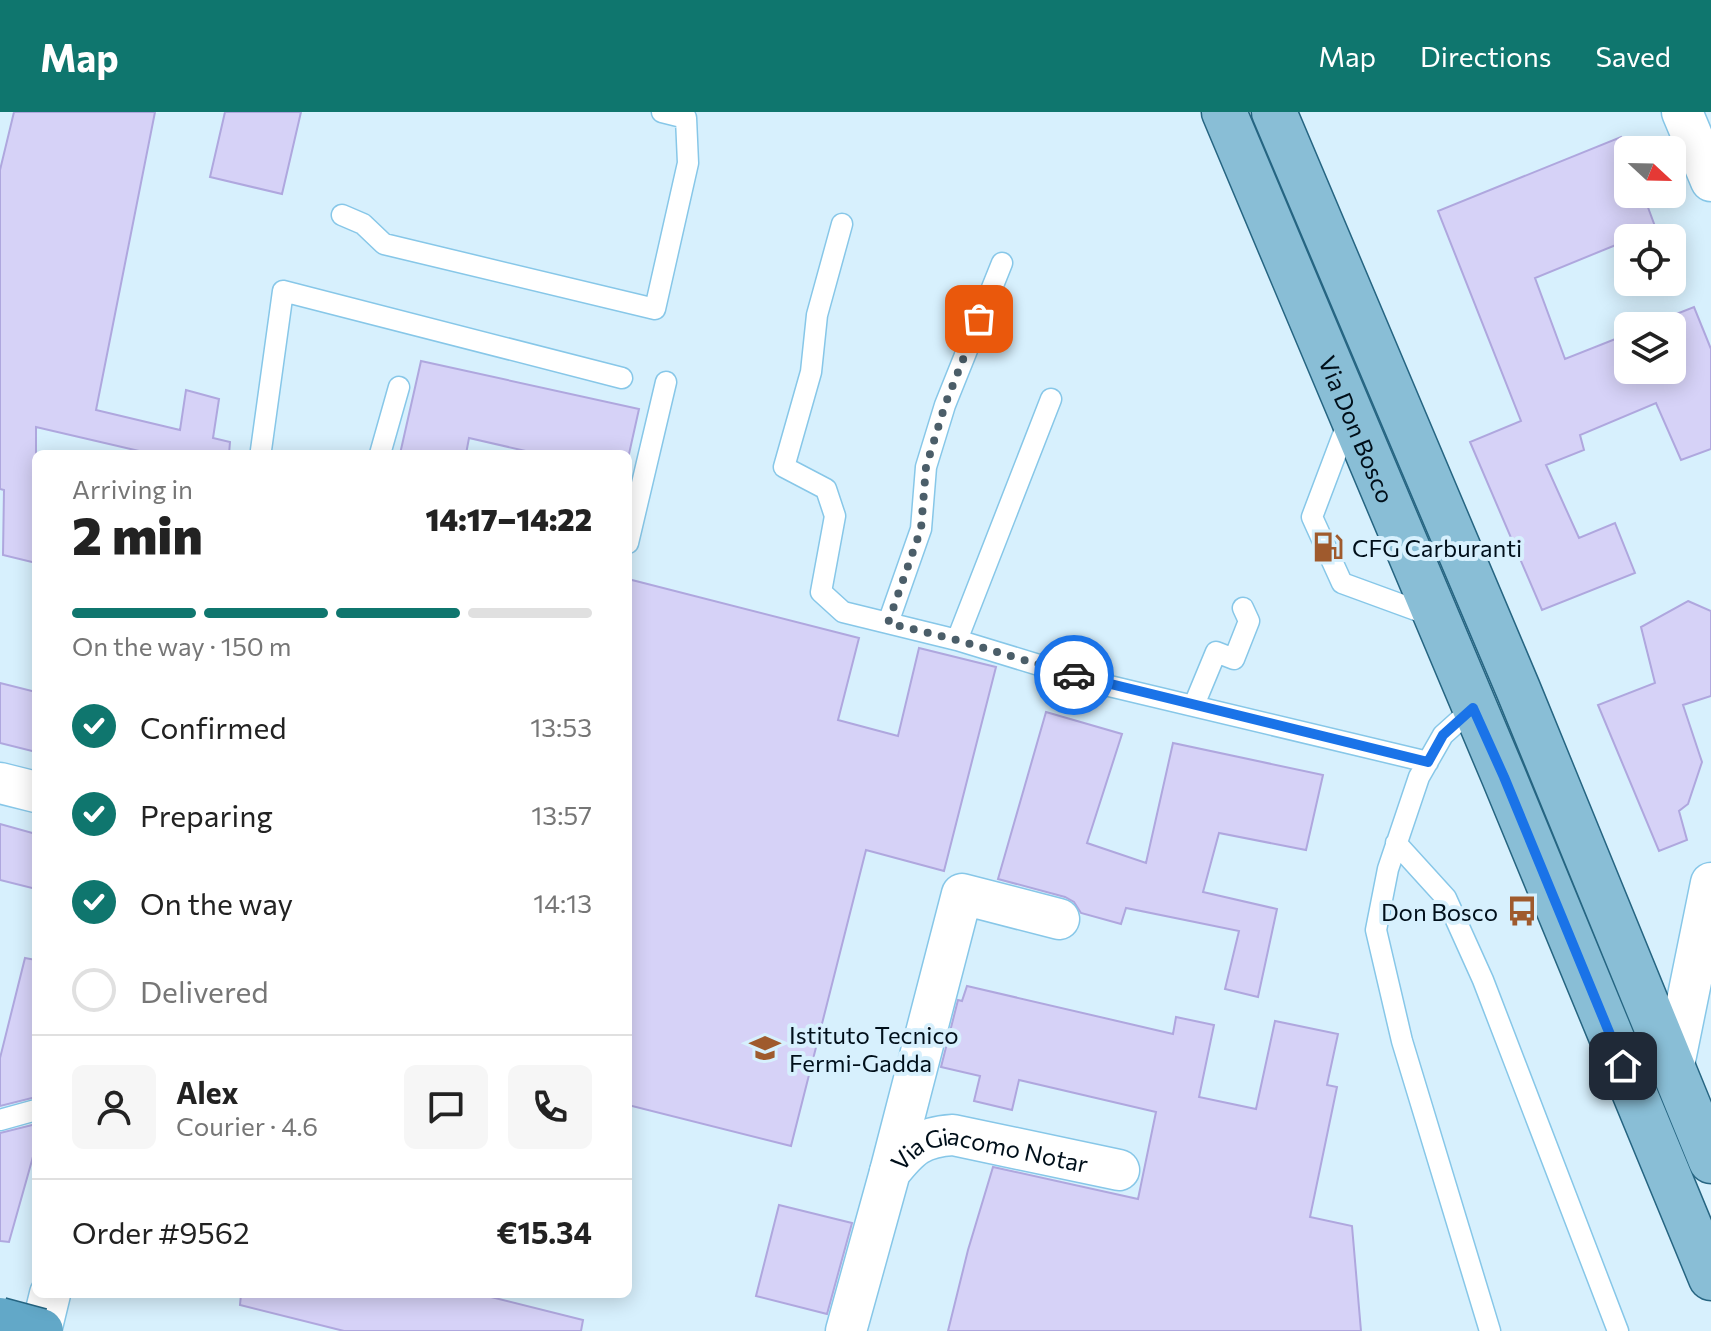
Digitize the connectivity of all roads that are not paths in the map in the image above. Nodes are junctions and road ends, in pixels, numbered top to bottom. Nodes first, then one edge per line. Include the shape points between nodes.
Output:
1 (662, 112) edge
2 (1224, 112) edge
3 (1274, 112) edge
4 (1682, 112) edge
5 (1711, 181) edge
6 (342, 215) dead end
7 (842, 224) dead end
8 (1002, 263) dead end
9 (622, 378) dead end
10 (666, 382) dead end
11 (399, 387) dead end
12 (1051, 399) dead end
13 (1351, 416) junction
14 (267, 450) edge
15 (381, 450) edge
16 (632, 526) edge
17 (1243, 608) dead end
18 (1435, 618) junction
19 (888, 623) junction
20 (957, 640) junction
21 (1518, 689) junction
22 (1194, 705) junction
23 (1473, 708) junction
24 (1428, 762) junction
25 (0, 783) edge
26 (32, 791) edge
27 (1396, 843) junction
28 (1711, 883) edge
29 (1059, 919) dead end
30 (1673, 1070) junction
31 (32, 1111) edge
32 (0, 1120) edge
33 (1711, 1161) edge
34 (1119, 1170) dead end
35 (890, 1172) junction
36 (1711, 1278) edge
37 (49, 1298) edge
38 (0, 1320) edge
39 (41, 1331) edge
40 (846, 1331) edge
41 (1490, 1331) edge
42 (1618, 1331) edge

1 - 6 lane via 686,118 688,163 655,309 384,244 363,224
2 - 13 main road, Via Don Bosco
3 - 21 main road, Via Don Bosco
4 - 5 street
7 - 19 lane via 817,315 811,372 784,467 826,489 835,516 821,592 843,612
8 - 19 lane via 945,405 926,467 921,529
9 - 14 lane via 283,291
10 - 16 lane
11 - 15 lane
12 - 20 lane
13 - 18 main road, Via Don Bosco
13 - 18 lane via 1312,517 1342,583
17 - 22 lane via 1249,621 1234,659 1216,652
18 - 23 main road, Via Don Bosco
19 - 20 lane
20 - 22 lane via 1101,684
21 - 23 main road
21 - 30 main road, Via Don Bosco
22 - 24 lane
23 - 24 lane via 1443,735
23 - 36 main road, Via Don Bosco
24 - 27 lane
25 - 26 street
27 - 41 lane via 1376,930 1402,1041
27 - 42 lane via 1446,898
28 - 30 street
29 - 35 street via 962,894
30 - 33 main road, Via Don Bosco
31 - 32 lane
34 - 35 street, Via Giacomo Notar via 953,1135 928,1137
35 - 40 street, Via Giacomo Notar
37 - 39 street
38 - 39 highway, bridge

